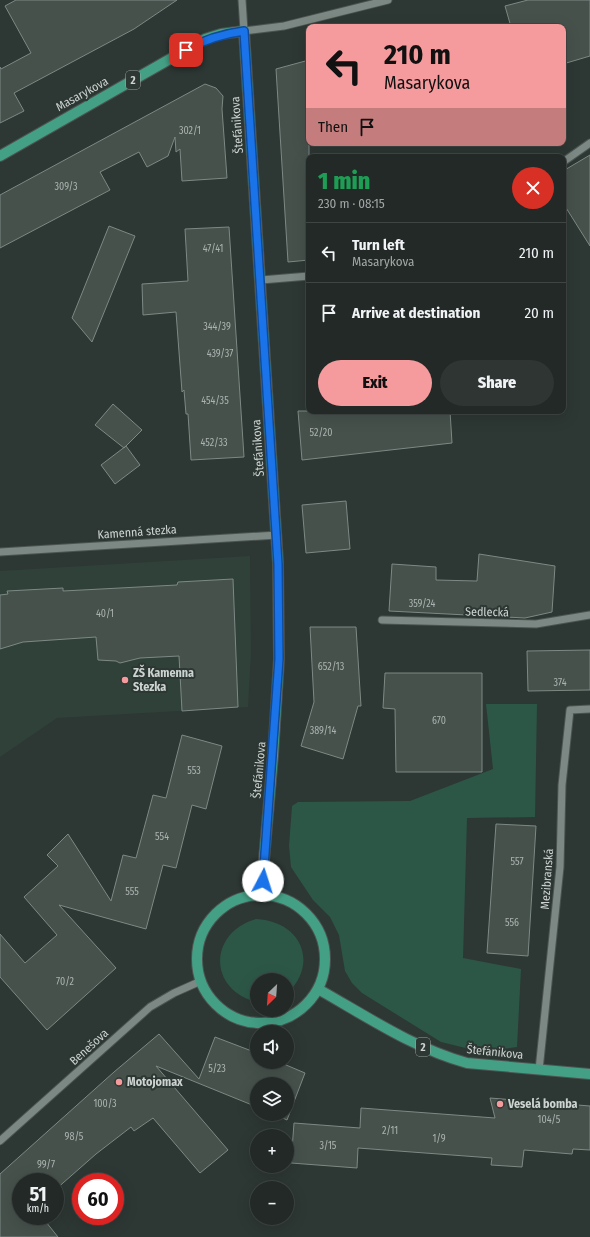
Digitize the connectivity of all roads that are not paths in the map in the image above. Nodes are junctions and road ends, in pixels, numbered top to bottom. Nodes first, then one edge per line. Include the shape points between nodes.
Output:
1 (242, 0) edge
2 (388, 0) edge
3 (244, 31) junction
4 (590, 143) edge
5 (0, 156) edge
6 (566, 160) edge
7 (306, 276) edge
8 (261, 280) junction
9 (276, 535) junction
10 (0, 552) edge
11 (590, 615) edge
12 (382, 620) dead end
13 (590, 709) edge
14 (261, 895) junction
15 (201, 981) junction
16 (318, 989) junction
17 (539, 1070) junction
18 (590, 1074) edge
19 (0, 1141) edge

1 - 3 street, Štefánikova
2 - 3 street via 284,26
3 - 5 main road, Masarykova / 2 via 221,34 205,40
3 - 8 main road, Štefánikova
4 - 6 street
7 - 8 street
8 - 9 main road, Štefánikova
9 - 10 street, Kamenná stezka
9 - 14 main road, Štefánikova via 279,659
11 - 12 street, Sedlecká via 536,624
13 - 17 street, Mezibranská via 570,710 562,784 560,867
14 - 15 main road via 244,897 227,904 204,930 197,964
14 - 16 main road via 275,896 294,904 307,914 317,927 323,943 325,960
15 - 16 main road via 209,998 222,1010 238,1019 264,1024 291,1016 305,1006
15 - 19 street, Benešova via 150,1007
16 - 17 main road, Štefánikova / 2 via 414,1043 449,1058 467,1063
17 - 18 main road, Štefánikova / 2

